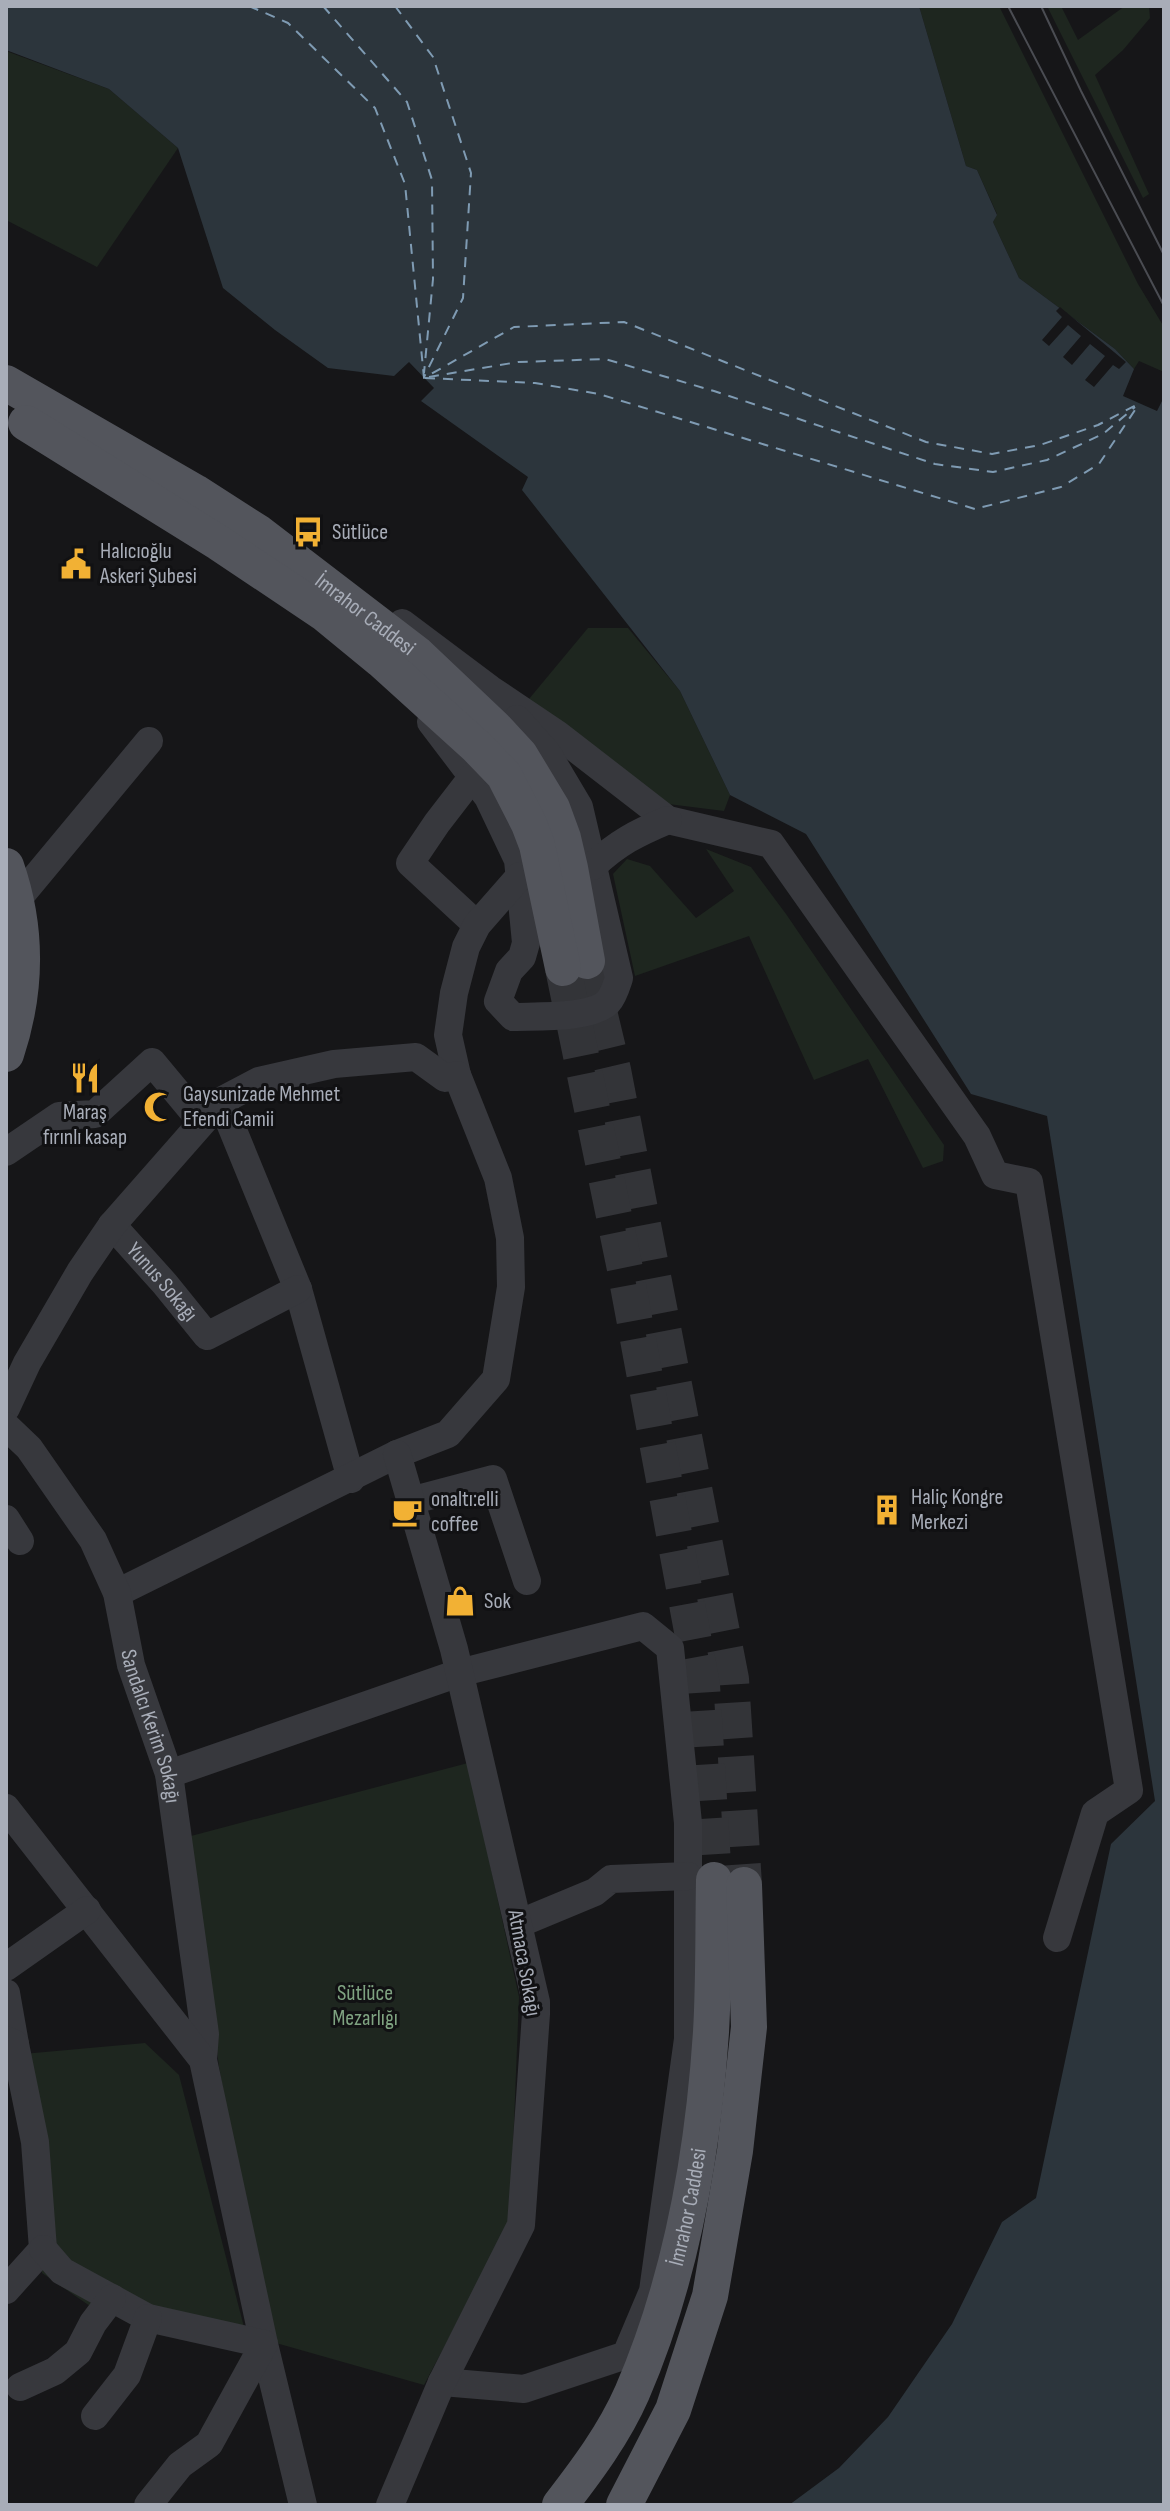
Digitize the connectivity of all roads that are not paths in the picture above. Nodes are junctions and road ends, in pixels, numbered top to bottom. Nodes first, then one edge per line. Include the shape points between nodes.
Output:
1 (6, 357) edge
2 (6, 383) edge
3 (6, 412) edge
4 (23, 430) edge
5 (195, 492) junction
6 (358, 609) junction
7 (381, 660) junction
8 (490, 689) junction
9 (149, 741) dead end
10 (474, 775) junction
11 (668, 820) junction
12 (6, 866) edge
13 (593, 866) junction
14 (520, 876) junction
15 (16, 901) junction
16 (477, 925) junction
17 (6, 1054) edge
18 (457, 1075) junction
19 (211, 1111) junction
20 (6, 1152) edge
21 (112, 1225) junction
22 (298, 1289) junction
23 (6, 1408) edge
24 (6, 1426) edge
25 (397, 1454) junction
26 (351, 1479) junction
27 (410, 1501) junction
28 (527, 1581) dead end
29 (117, 1593) junction
30 (459, 1673) junction
31 (169, 1774) junction
32 (6, 1808) edge
33 (715, 1880) junction
34 (87, 1910) junction
35 (518, 1924) junction
36 (1057, 1938) dead end
37 (6, 1967) edge
38 (6, 1993) edge
39 (11, 2042) edge
40 (203, 2060) junction
41 (43, 2249) junction
42 (6, 2290) edge
43 (112, 2298) junction
44 (148, 2318) junction
45 (264, 2344) junction
46 (638, 2349) junction
47 (442, 2382) junction
48 (11, 2383) edge
49 (95, 2416) dead end
50 (148, 2505) edge
51 (303, 2505) edge
52 (390, 2505) edge
53 (560, 2505) edge
54 (624, 2505) edge

1 - 5 main road via 156,445
2 - 5 main road, İmrahor Caddesi
3 - 4 main road, İmrahor Caddesi
4 - 7 main road, İmrahor Caddesi via 219,543 325,614
5 - 6 main road, İmrahor Caddesi via 259,533
6 - 7 main road, İmrahor Caddesi via 417,654 494,727 537,781 563,838 575,965 537,845 504,775
6 - 8 street via 398,621
7 - 10 street
8 - 11 street
8 - 13 street via 547,753 579,807
9 - 15 street
10 - 14 street via 518,860
10 - 16 street via 410,863
11 - 13 street via 632,835
11 - 36 street via 771,844 977,1136 995,1175 1029,1182 1129,1790 1095,1813
12 - 15 main road
13 - 14 street via 619,978 608,1001 589,1011 513,1017 498,1001 526,943
14 - 16 street
15 - 17 main road via 22,990
16 - 18 street via 466,947 448,1035
18 - 19 street via 445,1078 416,1057 334,1064 259,1081
18 - 25 street via 498,1178 510,1238 511,1287 496,1379 448,1434
19 - 20 street via 152,1062 95,1114 59,1116
19 - 21 street
19 - 22 street
21 - 22 street, Yunus Sokağı via 207,1336
21 - 23 street via 27,1363
22 - 26 street
24 - 29 street, Sandalcı Kerim Sokağı via 29,1448 93,1540
25 - 26 street
25 - 27 street, Atmaca Sokağı
26 - 29 street
27 - 28 street via 493,1479
27 - 30 street, Atmaca Sokağı
29 - 31 street, Sandalcı Kerim Sokağı via 131,1665
30 - 31 street
30 - 33 street via 643,1626 670,1648 688,1823
30 - 35 street, Atmaca Sokağı
31 - 40 street, Sandalcı Kerim Sokağı via 205,2034
32 - 34 street
33 - 35 street via 611,1879 595,1892
33 - 46 main road, İmrahor Caddesi via 711,2031 699,2157 668,2295
33 - 54 main road, İmrahor Caddesi via 749,2027 735,2151 710,2296 673,2410
34 - 37 street
34 - 40 street
35 - 47 street, Atmaca Sokağı via 536,2002 521,2225
38 - 39 street
39 - 41 street via 35,2142
40 - 45 street
41 - 42 street
41 - 43 street via 62,2271
43 - 44 street
43 - 48 street via 78,2352 55,2371
44 - 45 street
44 - 49 street via 127,2375
45 - 50 street via 209,2444 180,2465
45 - 51 street
46 - 47 street via 524,2389
46 - 53 main road, İmrahor Caddesi via 631,2395 595,2459
47 - 52 street, Atmaca Sokağı

